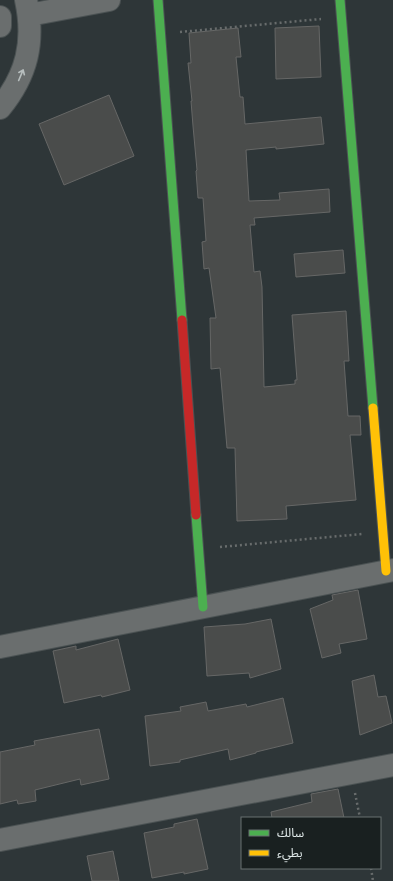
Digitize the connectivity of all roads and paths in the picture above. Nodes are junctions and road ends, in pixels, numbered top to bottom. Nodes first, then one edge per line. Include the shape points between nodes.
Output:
1 (109, 0) edge
2 (158, 0) edge
3 (340, 0) edge
4 (28, 8) edge
5 (0, 17) edge
6 (341, 17) junction
7 (0, 26) edge
8 (161, 34) junction
9 (0, 108) edge
10 (383, 532) junction
11 (199, 550) junction
12 (389, 571) edge
13 (203, 607) junction
14 (0, 647) edge
15 (393, 765) edge
16 (0, 840) edge
17 (371, 869) edge
18 (373, 881) edge

1 - 4 street
2 - 8 street
3 - 6 street
9 -> 4 street via 17,84 24,68 30,33
5 - 7 street
6 - 8 path
6 - 10 street
8 - 11 street
10 - 11 path
10 - 12 street
11 - 13 street
12 - 13 street
13 - 14 street
15 - 16 street
17 - 18 path

